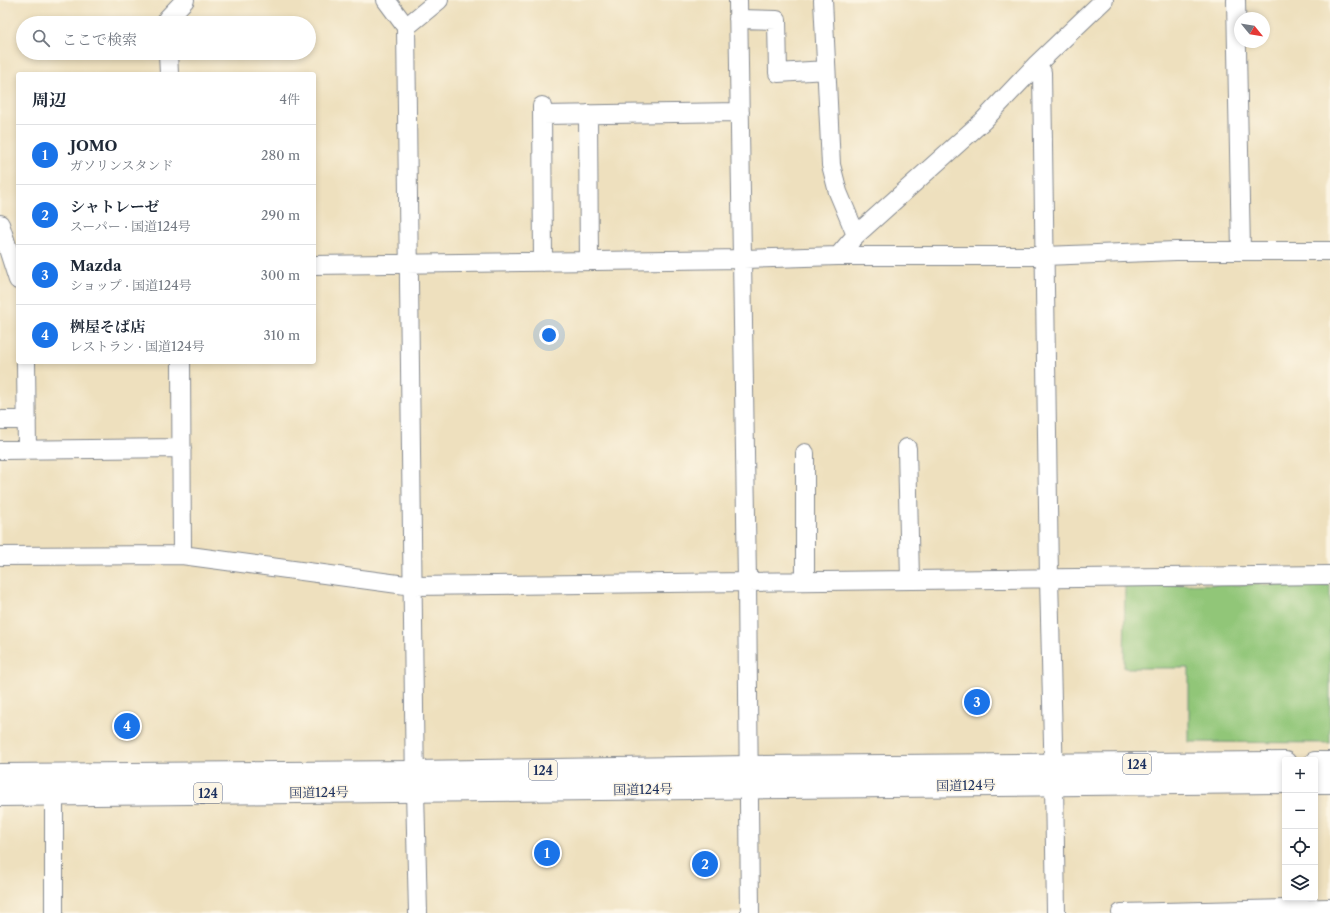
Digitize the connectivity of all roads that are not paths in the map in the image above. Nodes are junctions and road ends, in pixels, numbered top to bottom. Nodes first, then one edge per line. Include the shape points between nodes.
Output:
1 (386, 0) edge
2 (438, 0) edge
3 (738, 0) edge
4 (823, 0) edge
5 (1104, 0) edge
6 (1236, 0) edge
7 (179, 2) edge
8 (169, 16) edge
9 (738, 19) junction
10 (406, 27) junction
11 (169, 60) edge
12 (1037, 64) junction
13 (826, 70) junction
14 (170, 72) edge
15 (740, 112) junction
16 (588, 114) junction
17 (0, 224) edge
18 (856, 235) junction
19 (1241, 251) junction
20 (1330, 251) edge
21 (838, 256) junction
22 (1044, 256) junction
23 (743, 259) junction
24 (589, 261) junction
25 (543, 262) junction
26 (410, 264) junction
27 (316, 265) edge
28 (16, 274) edge
29 (26, 364) edge
30 (181, 364) edge
31 (0, 420) edge
32 (27, 420) junction
33 (182, 448) junction
34 (907, 448) dead end
35 (0, 450) edge
36 (27, 450) junction
37 (805, 453) dead end
38 (182, 555) junction
39 (0, 556) edge
40 (1330, 575) edge
41 (1049, 578) junction
42 (805, 580) junction
43 (910, 580) junction
44 (747, 581) junction
45 (413, 586) junction
46 (1282, 763) edge
47 (1318, 763) edge
48 (1330, 763) edge
49 (1054, 774) junction
50 (0, 775) edge
51 (749, 777) junction
52 (415, 782) junction
53 (1282, 782) edge
54 (1318, 782) edge
55 (1330, 782) edge
56 (0, 795) edge
57 (54, 795) junction
58 (1330, 908) edge
59 (54, 913) edge
60 (418, 913) edge
61 (750, 913) edge
62 (1056, 913) edge
63 (1121, 913) edge

1 - 10 street
2 - 10 street
3 - 9 street
4 - 13 street
5 - 12 street
6 - 19 street
7 - 8 street
9 - 13 street via 777,20 778,74
9 - 15 street
10 - 26 street
11 - 14 street
12 - 18 street via 983,121
12 - 22 street via 1042,72
13 - 18 street via 831,165 838,192
15 - 16 street
15 - 23 street
16 - 24 street
16 - 25 street via 542,110
17 - 28 street
18 - 21 street
19 - 20 street
19 - 22 street
21 - 22 street
21 - 23 street
22 - 41 street
23 - 24 street
23 - 44 street
24 - 25 street
25 - 26 street
26 - 27 street
26 - 45 street
29 - 32 street
30 - 33 street
31 - 32 street
32 - 36 street
33 - 36 street
33 - 38 street
34 - 43 street
35 - 36 street
37 - 42 street
38 - 39 street
38 - 45 street
40 - 41 street
41 - 43 street
41 - 49 street
42 - 43 street
42 - 44 street
44 - 45 street
44 - 51 street
45 - 52 street
46 - 49 highway, 国道124号 / 124
47 - 48 highway
49 - 51 highway, 国道124号 / 124
49 - 53 highway, 国道124号 / 124
49 - 62 street
50 - 52 highway, 国道124号 / 124
51 - 52 highway, 国道124号 / 124
51 - 61 street
52 - 57 highway, 国道124号 / 124
52 - 60 street
54 - 55 highway
56 - 57 highway, 国道124号 / 124
57 - 59 street
58 - 63 street

